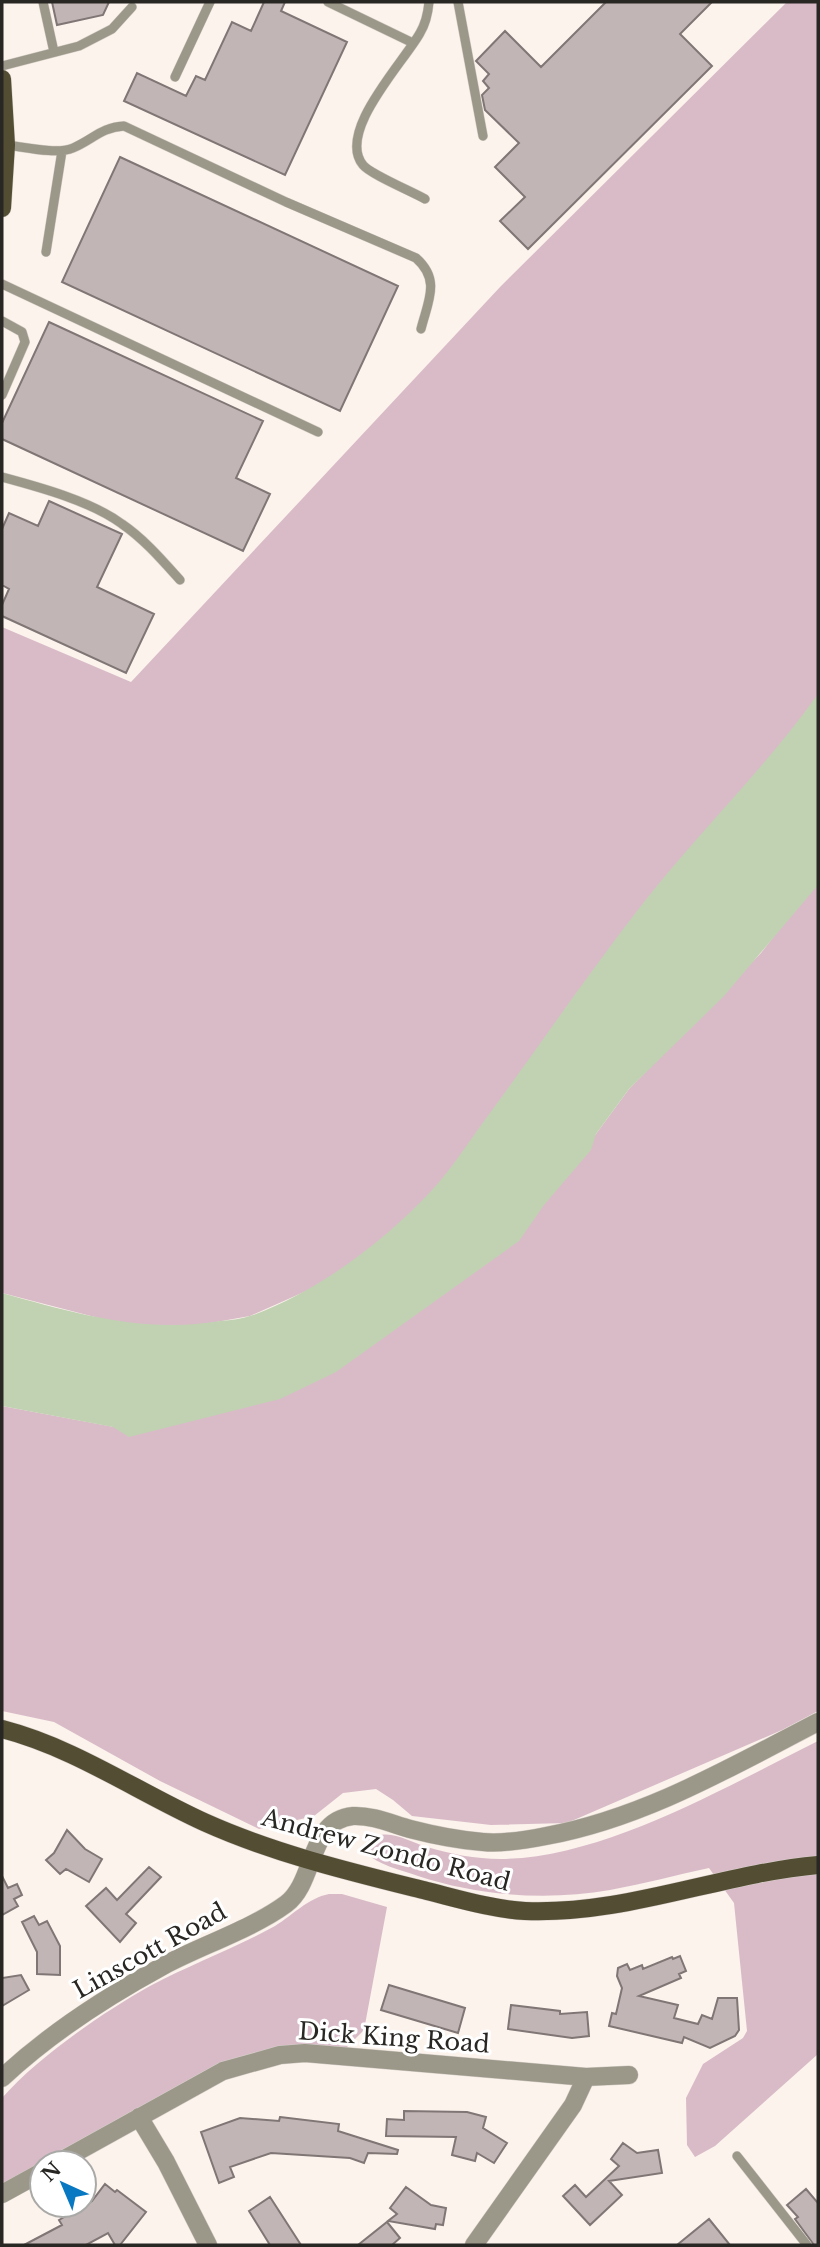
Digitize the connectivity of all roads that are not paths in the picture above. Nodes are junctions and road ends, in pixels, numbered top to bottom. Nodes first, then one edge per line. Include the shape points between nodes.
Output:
1 (43, 2) edge
2 (210, 2) edge
3 (328, 2) edge
4 (429, 2) edge
5 (458, 2) edge
6 (132, 7) dead end
7 (413, 43) junction
8 (54, 52) junction
9 (2, 66) edge
10 (175, 77) dead end
11 (2, 79) edge
12 (483, 136) dead end
13 (6, 145) junction
14 (62, 151) junction
15 (425, 199) dead end
16 (2, 200) edge
17 (46, 252) dead end
18 (2, 284) edge
19 (2, 321) edge
20 (421, 329) dead end
21 (2, 395) edge
22 (318, 432) dead end
23 (2, 477) edge
24 (180, 580) dead end
25 (818, 1721) edge
26 (2, 1729) edge
27 (311, 1861) junction
28 (818, 1865) edge
29 (629, 2075) dead end
30 (586, 2077) junction
31 (2, 2078) edge
32 (139, 2117) junction
33 (82, 2149) edge
34 (737, 2157) dead end
35 (28, 2180) edge
36 (2, 2194) edge
37 (208, 2245) edge
38 (474, 2245) edge
39 (807, 2245) edge

1 - 8 lane
2 - 10 lane
3 - 7 lane
4 - 7 lane
5 - 12 lane
6 - 8 lane via 100,36
7 - 15 lane via 367,111 357,134 356,151 364,167
8 - 9 lane
11 - 13 main road
13 - 14 lane
13 - 16 main road
14 - 17 lane
14 - 20 lane via 102,131 124,126 416,258 432,284
18 - 22 lane
19 - 21 lane via 22,332 25,342
23 - 24 lane via 79,502 120,522
25 - 27 street, Linscott Road via 704,1782 572,1831 485,1842 352,1816 321,1836
26 - 27 main road, Andrew Zondo Road via 73,1754 203,1822
27 - 28 main road, Andrew Zondo Road via 523,1911 610,1907 769,1871
27 - 31 street, Linscott Road via 302,1885 286,1904 114,1994
29 - 30 street, Dick King Road
30 - 32 street, Dick King Road via 305,2053 280,2055 223,2071
30 - 38 street via 573,2105
32 - 33 street, Dick King Road
32 - 37 street
34 - 39 lane
35 - 36 street

